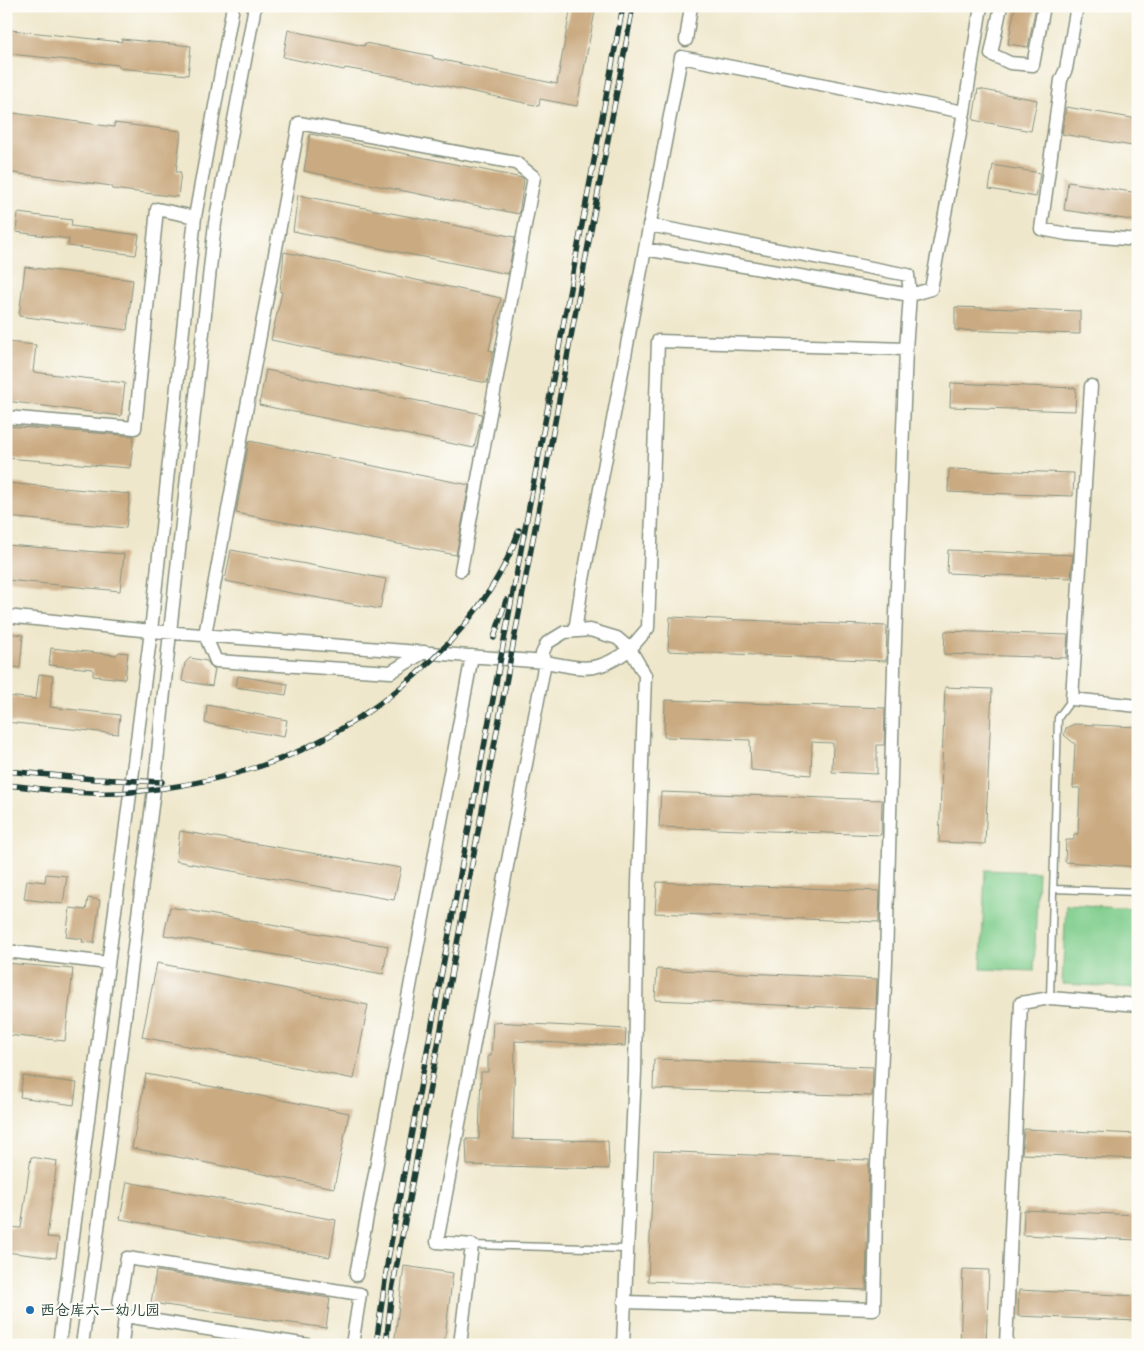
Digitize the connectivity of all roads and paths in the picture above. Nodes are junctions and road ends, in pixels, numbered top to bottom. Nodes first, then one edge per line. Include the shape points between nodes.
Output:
1 (233, 6) edge
2 (255, 6) edge
3 (692, 6) edge
4 (981, 6) edge
5 (1001, 6) edge
6 (1044, 6) edge
7 (1077, 6) edge
8 (686, 40) dead end
9 (964, 112) junction
10 (195, 217) junction
11 (650, 225) junction
12 (1138, 240) edge
13 (645, 249) junction
14 (910, 295) junction
15 (906, 349) junction
16 (1091, 386) dead end
17 (6, 416) edge
18 (461, 570) dead end
19 (6, 616) edge
20 (151, 631) junction
21 (575, 631) junction
22 (170, 632) junction
23 (205, 635) junction
24 (630, 649) junction
25 (424, 652) junction
26 (472, 656) junction
27 (545, 662) junction
28 (1072, 699) junction
29 (1138, 706) edge
30 (1053, 889) junction
31 (1138, 892) edge
32 (6, 951) edge
33 (108, 963) junction
34 (1050, 998) junction
35 (1138, 1005) edge
36 (472, 1245) junction
37 (626, 1249) junction
38 (356, 1275) dead end
39 (624, 1302) junction
40 (125, 1316) junction
41 (288, 1343) edge
42 (59, 1345) edge
43 (82, 1345) edge
44 (122, 1345) edge
45 (308, 1345) edge
46 (352, 1345) edge
47 (460, 1345) edge
48 (622, 1345) edge
49 (1006, 1345) edge

1 - 10 street
2 - 22 street via 215,223
3 - 8 street
4 - 9 street
5 - 6 street via 991,54 1010,63 1032,65
7 - 12 street via 1066,69 1061,80 1041,229
9 - 11 street via 681,57
9 - 14 street via 931,289
10 - 17 street via 157,209 134,428
10 - 20 street
11 - 13 street
11 - 14 street via 908,275
13 - 14 street
13 - 21 street
14 - 15 street
15 - 24 street via 658,340 648,628
15 - 39 street via 874,1309
16 - 28 street
18 - 23 street via 534,177 516,163 299,123
19 - 20 street
20 - 22 street
20 - 33 street
21 - 24 street via 590,630 617,638
21 - 27 street via 564,632 548,643 542,654
22 - 23 street
22 - 43 street via 155,782
23 - 25 street
23 - 25 street via 216,661 391,672
24 - 27 street via 614,661 595,667 578,668
24 - 37 street via 645,675 635,1072
25 - 26 street
26 - 27 street
26 - 38 street
27 - 36 street via 437,1242
28 - 29 street
28 - 30 lane via 1058,718
30 - 31 lane
30 - 34 lane
32 - 33 street
33 - 42 street
34 - 35 street
34 - 49 street via 1021,1003
36 - 37 lane
36 - 47 street
37 - 39 street
39 - 48 street
40 - 41 street
40 - 44 street
40 - 46 street via 119,1304 126,1258 360,1294
41 - 45 street

